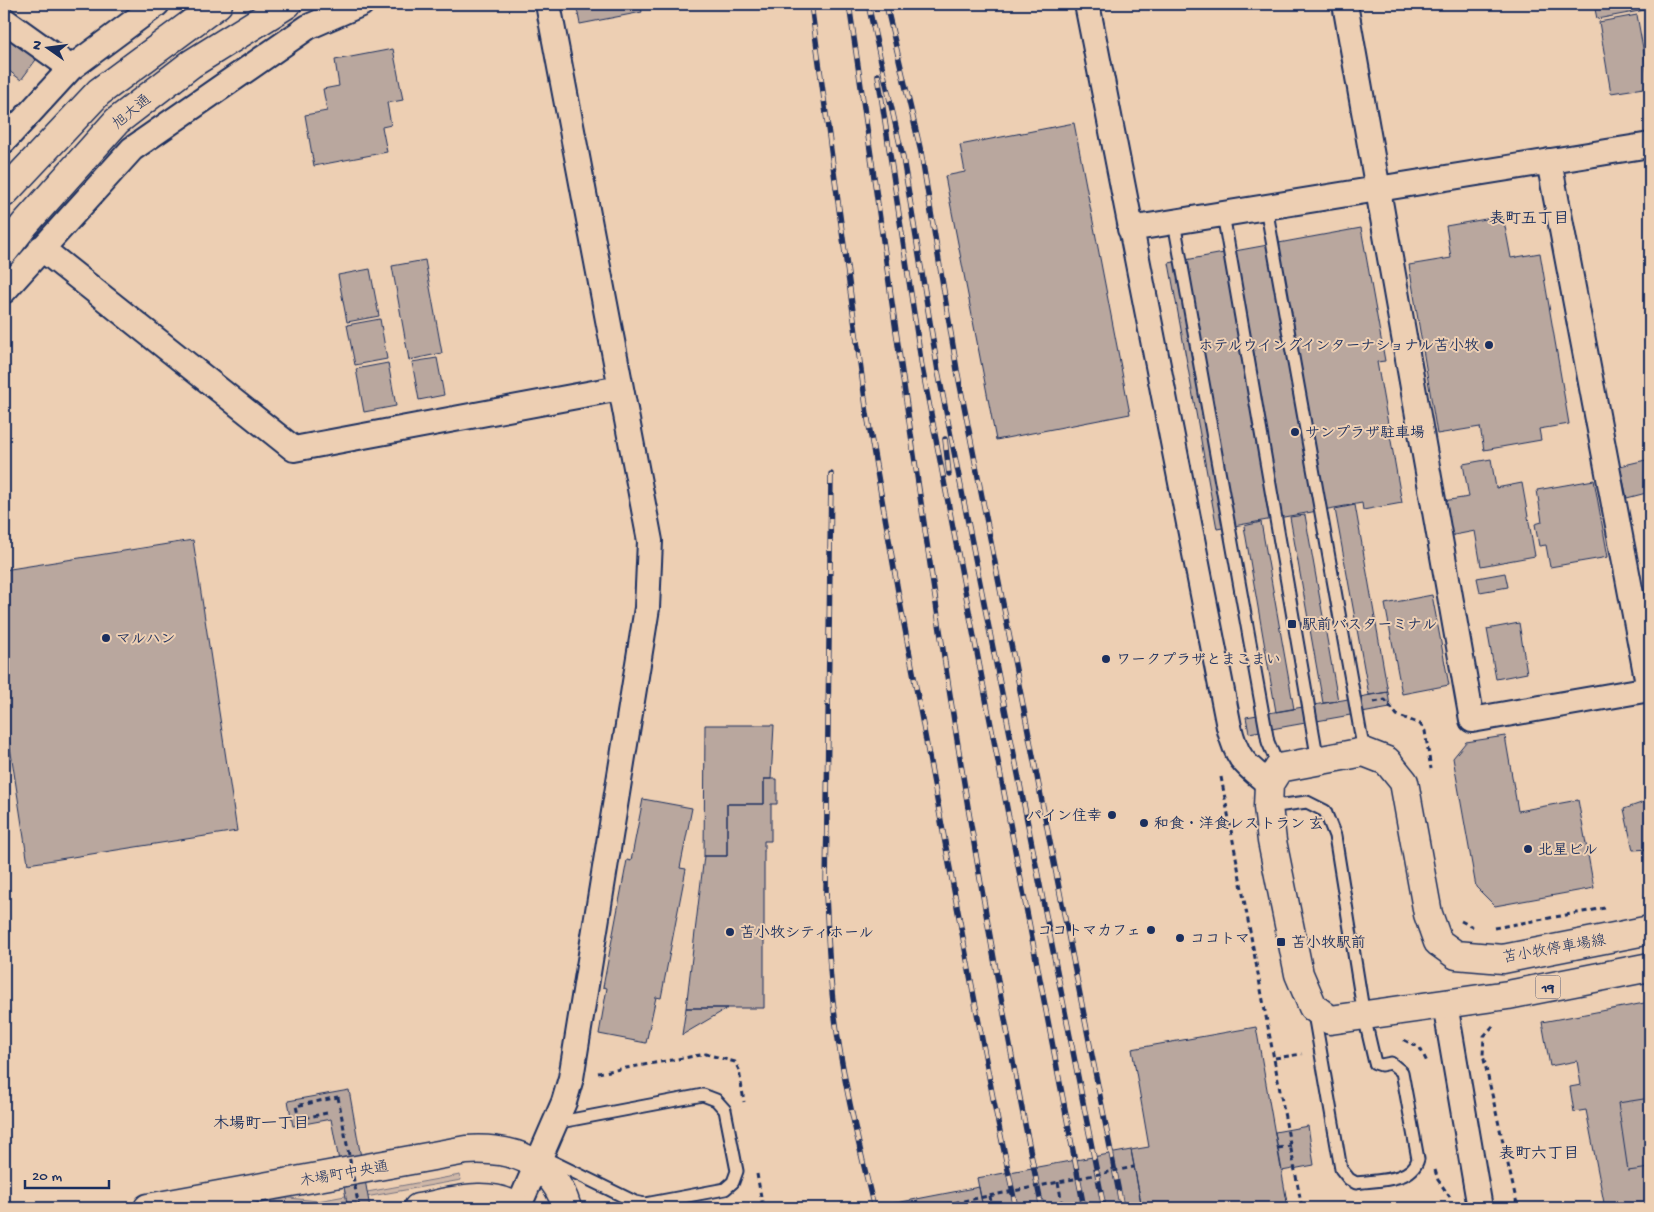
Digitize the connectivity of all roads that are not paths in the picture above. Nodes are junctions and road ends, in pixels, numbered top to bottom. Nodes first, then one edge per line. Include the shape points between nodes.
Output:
1 (157, 4) edge
2 (218, 4) edge
3 (287, 4) edge
4 (361, 4) edge
5 (548, 4) edge
6 (1087, 4) edge
7 (1345, 4) edge
8 (4, 20) edge
9 (71, 68) junction
10 (4, 141) edge
11 (1650, 144) edge
12 (1549, 161) junction
13 (1378, 189) junction
14 (4, 194) edge
15 (1266, 207) junction
16 (1223, 214) junction
17 (1174, 222) junction
18 (1130, 229) junction
19 (41, 248) junction
20 (4, 251) edge
21 (4, 291) edge
22 (620, 388) junction
23 (1650, 689) edge
24 (1364, 752) junction
25 (1318, 761) junction
26 (1272, 786) junction
27 (1650, 930) edge
28 (1650, 967) edge
29 (1445, 1004) junction
30 (1313, 1007) junction
31 (1364, 1016) junction
32 (555, 1123) junction
33 (539, 1161) junction
34 (148, 1208) edge
35 (418, 1208) edge
36 (518, 1208) edge
37 (567, 1208) edge
38 (1480, 1208) edge

1 - 9 street
2 - 14 street via 99,92
3 - 20 street, 旭大通 via 191,64 117,120
4 - 19 street via 308,27 132,150
5 - 22 street
6 - 18 street
7 - 13 street
8 - 9 street
9 - 10 street
11 - 12 street
12 - 13 street
12 - 23 street
13 - 15 street
13 - 23 street via 1472,720
15 - 16 street
15 - 24 lane
16 - 17 street
16 - 25 lane
17 - 18 street
17 - 26 lane via 1268,742
18 - 26 street via 1235,750 1247,766
19 - 21 street
19 - 22 street via 294,448
22 - 32 street via 650,541 647,608 571,1078
24 - 25 street
24 - 27 street, 苫小牧停車場線 / 19 via 1388,761 1404,782 1428,914 1438,942 1456,955 1503,959
25 - 26 street
26 - 30 street via 1272,841 1299,974
26 - 31 lane via 1325,811 1335,836
28 - 29 street, 19
29 - 31 street
29 - 38 street
30 - 31 street via 1330,1020
30 - 31 lane via 1341,1169 1348,1179 1356,1182 1407,1175 1418,1159 1402,1072 1391,1063 1375,1063
32 - 33 street
32 - 33 lane via 703,1095 716,1100 725,1110 737,1171 733,1182 725,1189 645,1204
33 - 34 street, 木場町中央通 via 510,1151 490,1148 466,1150
33 - 36 street
33 - 37 street, 木場町中央通 via 556,1184
35 - 36 street via 492,1197

